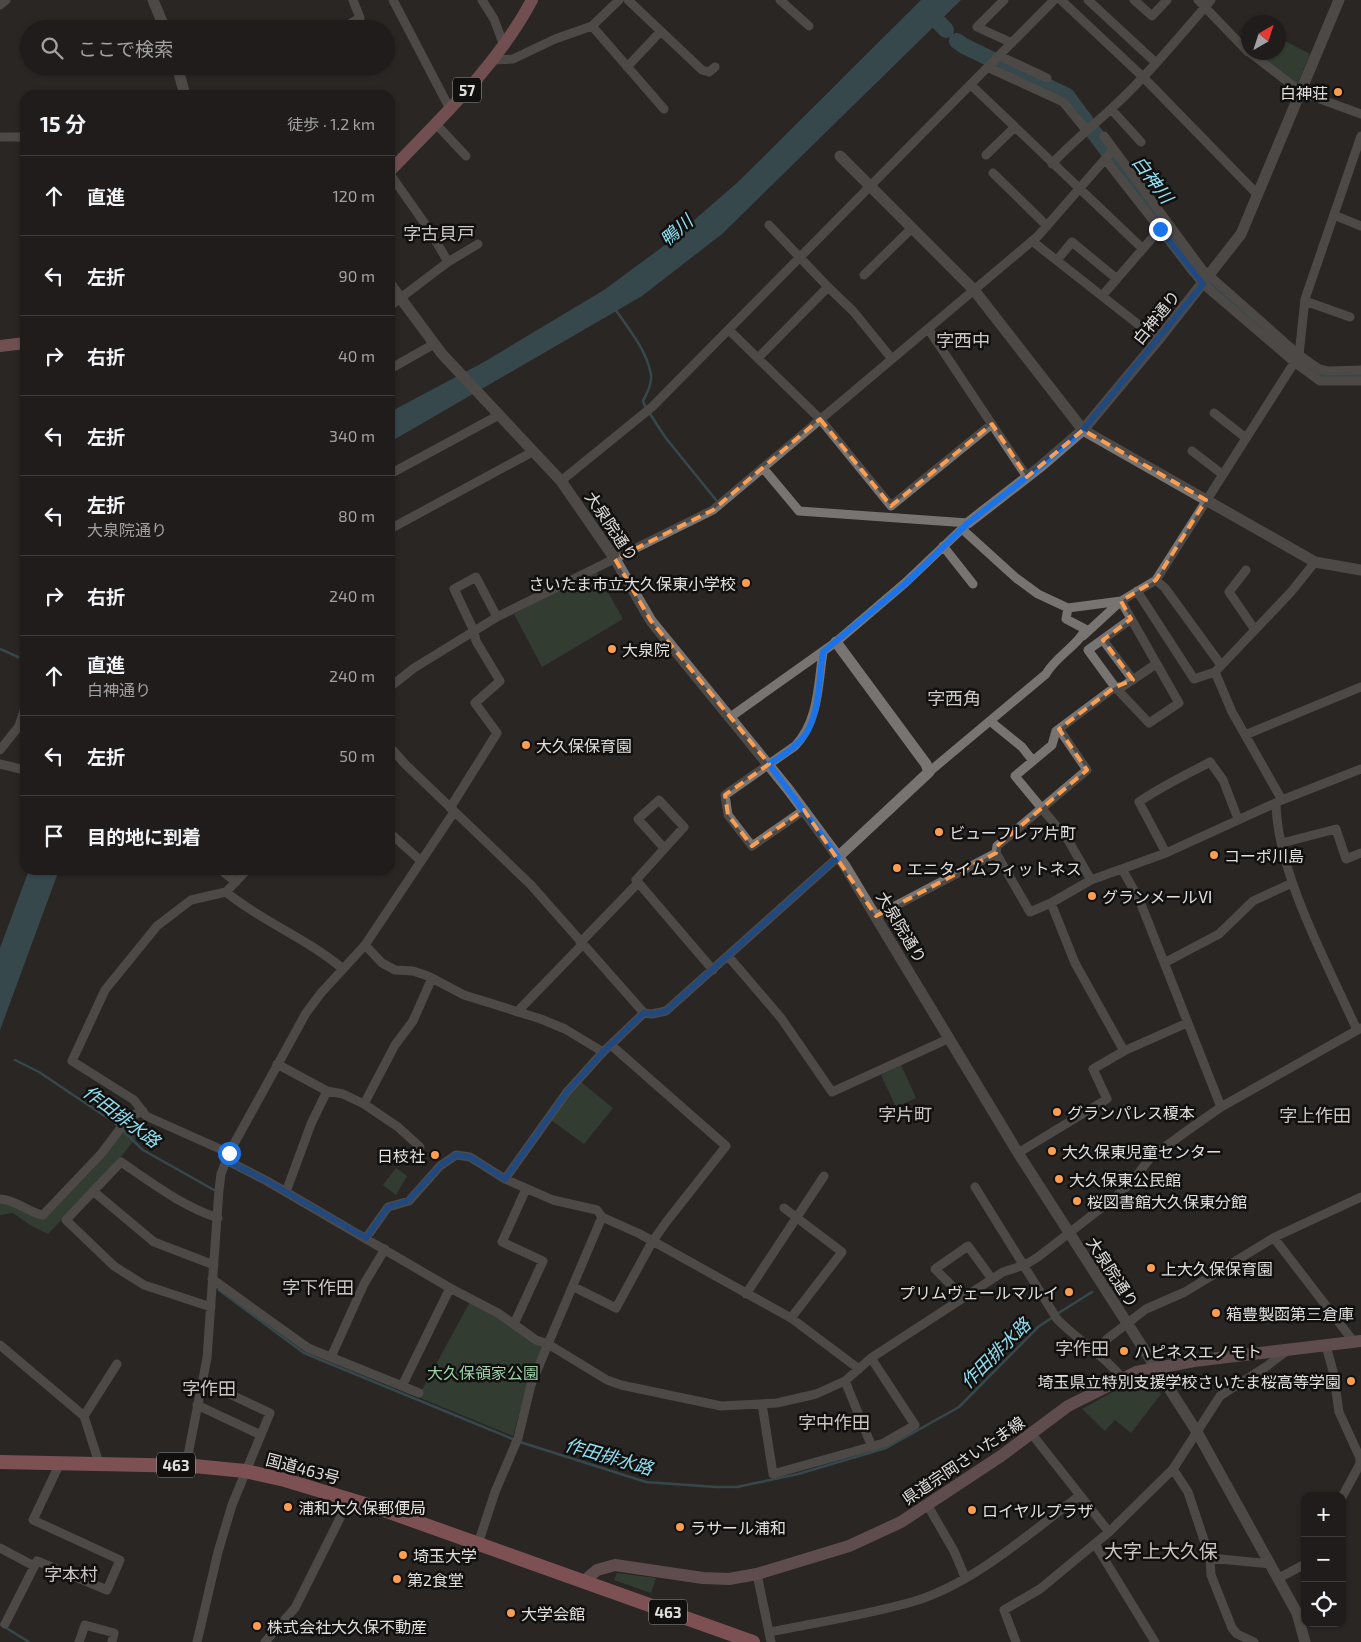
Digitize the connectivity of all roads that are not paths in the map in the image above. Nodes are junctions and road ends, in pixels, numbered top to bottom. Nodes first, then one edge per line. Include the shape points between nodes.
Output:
1 (6, 0) edge
2 (153, 0) edge
3 (353, 0) edge
4 (393, 0) edge
5 (482, 0) edge
6 (532, 0) edge
7 (620, 0) edge
8 (628, 0) edge
9 (780, 0) edge
10 (1004, 0) edge
11 (1054, 0) edge
12 (1060, 0) edge
13 (1088, 0) edge
14 (1134, 0) edge
15 (1167, 0) edge
16 (1198, 0) edge
17 (1339, 0) edge
18 (1208, 3) edge
19 (0, 6) edge
20 (161, 20) edge
21 (357, 20) edge
22 (592, 26) junction
23 (809, 26) dead end
24 (661, 31) junction
25 (1241, 42) edge
26 (1012, 43) junction
27 (504, 46) junction
28 (494, 60) junction
29 (1259, 60) edge
30 (995, 62) junction
31 (1155, 62) junction
32 (627, 67) junction
33 (714, 68) dead end
34 (179, 75) edge
35 (1143, 77) junction
36 (1047, 78) dead end
37 (971, 85) junction
38 (184, 90) edge
39 (1301, 92) junction
40 (450, 109) junction
41 (664, 109) dead end
42 (1112, 109) junction
43 (1361, 114) edge
44 (436, 124) junction
45 (1015, 127) junction
46 (1089, 127) junction
47 (1104, 136) dead end
48 (1361, 136) edge
49 (0, 137) edge
50 (20, 137) edge
51 (1142, 142) dead end
52 (1110, 154) junction
53 (986, 155) dead end
54 (466, 156) dead end
55 (840, 156) dead end
56 (1052, 164) junction
57 (395, 167) edge
58 (993, 174) dead end
59 (395, 179) edge
60 (871, 188) junction
61 (1078, 188) junction
62 (1258, 195) junction
63 (1334, 215) junction
64 (769, 225) dead end
65 (1047, 226) junction
66 (1361, 226) edge
67 (912, 228) junction
68 (1160, 229) junction
69 (1032, 241) junction
70 (478, 244) dead end
71 (1143, 249) junction
72 (800, 258) junction
73 (1056, 260) junction
74 (448, 262) junction
75 (864, 275) dead end
76 (1117, 279) junction
77 (1206, 279) junction
78 (828, 287) junction
79 (974, 290) junction
80 (1102, 296) junction
81 (1305, 302) junction
82 (395, 303) edge
83 (1350, 317) dead end
84 (728, 330) junction
85 (929, 330) junction
86 (1158, 340) junction
87 (20, 344) edge
88 (434, 344) junction
89 (0, 346) edge
90 (758, 358) junction
91 (1297, 358) junction
92 (892, 360) junction
93 (395, 366) edge
94 (1361, 370) edge
95 (1361, 381) edge
96 (496, 411) junction
97 (1214, 413) dead end
98 (820, 419) junction
99 (992, 424) junction
100 (1083, 430) junction
101 (1246, 438) junction
102 (534, 451) junction
103 (1192, 451) dead end
104 (763, 468) junction
105 (395, 471) edge
106 (1222, 474) junction
107 (1027, 478) junction
108 (561, 481) junction
109 (1206, 500) junction
110 (395, 526) edge
111 (965, 526) junction
112 (943, 546) junction
113 (615, 559) junction
114 (1314, 562) junction
115 (1246, 570) dead end
116 (1361, 570) edge
117 (1156, 580) junction
118 (973, 584) dead end
119 (1137, 591) junction
120 (1120, 601) junction
121 (1068, 608) junction
122 (497, 617) junction
123 (1130, 619) junction
124 (1255, 630) junction
125 (474, 632) junction
126 (1083, 636) junction
127 (1103, 640) junction
128 (836, 642) junction
129 (823, 652) junction
130 (1156, 664) junction
131 (1218, 669) junction
132 (1133, 680) junction
133 (395, 683) edge
134 (1361, 686) edge
135 (1115, 687) junction
136 (729, 718) junction
137 (990, 721) junction
138 (20, 723) edge
139 (1059, 729) junction
140 (1245, 735) junction
141 (0, 750) edge
142 (395, 752) edge
143 (1033, 761) junction
144 (0, 764) edge
145 (769, 764) junction
146 (20, 769) edge
147 (1361, 769) edge
148 (929, 772) junction
149 (1279, 801) junction
150 (1043, 808) junction
151 (452, 810) junction
152 (804, 810) junction
153 (1238, 819) junction
154 (395, 838) edge
155 (1282, 842) junction
156 (664, 848) junction
157 (996, 853) junction
158 (1166, 853) junction
159 (1361, 853) edge
160 (838, 857) junction
161 (421, 861) junction
162 (1122, 869) junction
163 (227, 875) edge
164 (242, 875) edge
165 (1091, 880) junction
166 (236, 882) junction
167 (1292, 883) junction
168 (637, 884) junction
169 (226, 892) junction
170 (1051, 903) junction
171 (876, 916) junction
172 (581, 944) junction
173 (365, 945) junction
174 (728, 956) junction
175 (1164, 963) junction
176 (343, 969) junction
177 (713, 970) junction
178 (432, 978) junction
179 (517, 1012) junction
180 (644, 1013) junction
181 (1187, 1023) junction
182 (1359, 1029) edge
183 (950, 1038) junction
184 (611, 1045) junction
185 (1124, 1051) junction
186 (603, 1052) junction
187 (277, 1064) junction
188 (327, 1091) junction
189 (364, 1104) junction
190 (1221, 1107) junction
191 (143, 1111) junction
192 (420, 1146) dead end
193 (1018, 1153) junction
194 (228, 1157) junction
195 (824, 1176) dead end
196 (505, 1179) junction
197 (975, 1187) dead end
198 (526, 1189) junction
199 (93, 1191) junction
200 (286, 1192) junction
201 (1361, 1197) edge
202 (0, 1199) edge
203 (784, 1208) dead end
204 (602, 1217) junction
205 (218, 1218) junction
206 (797, 1218) junction
207 (1068, 1233) junction
208 (366, 1238) junction
209 (1274, 1238) junction
210 (652, 1242) junction
211 (385, 1249) junction
212 (214, 1265) junction
213 (1025, 1265) junction
214 (212, 1279) junction
215 (992, 1279) junction
216 (450, 1288) junction
217 (574, 1288) junction
218 (746, 1294) junction
219 (963, 1297) junction
220 (211, 1308) junction
221 (791, 1318) junction
222 (1126, 1322) junction
223 (514, 1324) junction
224 (1358, 1342) edge
225 (548, 1344) junction
226 (0, 1345) edge
227 (1326, 1346) junction
228 (1288, 1350) junction
229 (1098, 1353) junction
230 (331, 1357) junction
231 (871, 1358) junction
232 (117, 1364) dead end
233 (1156, 1368) junction
234 (859, 1369) junction
235 (1122, 1378) junction
236 (202, 1381) junction
237 (845, 1382) junction
238 (402, 1386) junction
239 (419, 1393) dead end
240 (762, 1404) junction
241 (198, 1405) junction
242 (84, 1416) junction
243 (1197, 1432) junction
244 (1031, 1434) junction
245 (261, 1435) junction
246 (872, 1447) junction
247 (0, 1462) edge
248 (60, 1462) junction
249 (99, 1463) junction
250 (186, 1465) junction
251 (1173, 1469) junction
252 (245, 1471) junction
253 (1344, 1492) edge
254 (1079, 1496) junction
255 (348, 1498) junction
256 (928, 1506) junction
257 (1109, 1532) junction
258 (478, 1544) junction
259 (1095, 1544) junction
260 (0, 1548) edge
261 (1210, 1558) junction
262 (1271, 1564) junction
263 (34, 1566) junction
264 (1301, 1566) edge
265 (757, 1574) junction
266 (965, 1577) junction
267 (1279, 1578) junction
268 (582, 1582) junction
269 (5, 1624) dead end
270 (770, 1632) junction
271 (79, 1642) edge
272 (112, 1642) edge
273 (197, 1642) edge
274 (265, 1642) edge
275 (753, 1642) edge
276 (771, 1642) edge
277 (1016, 1642) edge
278 (1155, 1642) edge
279 (1254, 1642) edge
280 (1305, 1642) edge

1 - 19 street
2 - 20 street
3 - 21 street via 360,18
4 - 40 street
5 - 27 street via 494,19
6 - 27 main road, 57
7 - 22 street
8 - 24 street
9 - 23 street
10 - 26 street via 977,27
11 - 26 street
12 - 35 street
13 - 31 street
14 - 15 street via 1152,16
16 - 18 street
17 - 39 street, 白神通り
18 - 25 street
18 - 31 street
22 - 28 street via 554,39 513,59
22 - 32 street
24 - 32 street
24 - 33 street via 702,70 709,72
26 - 30 street
27 - 28 main road, 57
28 - 40 main road, 57
29 - 39 street
30 - 36 street
30 - 37 street
30 - 46 street via 1063,102
31 - 35 street
32 - 41 street
34 - 38 street
35 - 42 street
35 - 62 street
37 - 45 street
37 - 60 street
39 - 43 street
39 - 62 street, 白神通り
40 - 44 main road, 57
42 - 46 street
42 - 51 street
44 - 54 street
44 - 57 main road, 57
45 - 53 street
45 - 56 street
46 - 56 street
47 - 52 street
48 - 63 street
49 - 50 street
52 - 61 street
52 - 68 street
52 - 77 street via 1202,269
55 - 60 street
56 - 61 street
58 - 65 street
59 - 74 street
60 - 67 street
60 - 72 street
61 - 65 street
61 - 71 street
62 - 77 street, 白神通り via 1241,234
63 - 66 street
63 - 81 street
64 - 72 street
65 - 69 street
67 - 75 street
67 - 79 street
68 - 71 street
68 - 77 street
69 - 73 street
69 - 79 street
70 - 74 street
71 - 76 street
72 - 78 street
72 - 84 street
73 - 76 street via 1072,242
73 - 80 street
74 - 82 street
76 - 80 street
77 - 86 street, 白神通り
77 - 91 street
78 - 90 street
78 - 92 street via 853,310
79 - 85 street
79 - 100 street
80 - 86 street
81 - 83 street
81 - 91 street
82 - 88 street, 大泉院通り
84 - 90 street
84 - 108 street via 652,407
85 - 92 street
85 - 99 street
86 - 100 street, 白神通り
87 - 89 main road
88 - 93 street
88 - 96 street, 大泉院通り
90 - 98 street
91 - 94 street via 1328,371
91 - 95 street via 1320,381
91 - 101 street
92 - 98 street
96 - 102 street, 大泉院通り
96 - 105 street
97 - 101 street
98 - 99 street via 891,506
98 - 104 street
99 - 107 street
100 - 107 street, 白神通り
100 - 109 street
101 - 106 street
102 - 108 street, 大泉院通り
102 - 110 street
103 - 106 street
104 - 111 street via 799,511
104 - 113 street via 713,510
106 - 109 street
107 - 111 street, 白神通り
108 - 113 street, 大泉院通り
109 - 114 street
109 - 117 street
111 - 112 street
111 - 121 street via 1016,578 1038,594
112 - 118 street
112 - 128 street via 906,583
113 - 122 street
113 - 136 street, 大泉院通り via 651,621
114 - 116 street
114 - 124 street
115 - 124 street via 1229,592
117 - 119 street
117 - 131 street via 1165,588
119 - 120 street
119 - 131 street via 1194,679
120 - 121 street
120 - 123 street
120 - 126 street
121 - 126 street via 1066,618 1085,629
122 - 125 street
122 - 125 street via 476,577 454,589
123 - 127 street
123 - 130 street
124 - 131 street
125 - 133 street
125 - 151 street via 500,682 475,703 497,733
126 - 137 street via 1053,662 1046,674
127 - 132 street
127 - 135 street via 1088,650
128 - 129 street
128 - 148 street
129 - 136 street
129 - 145 street via 815,708 808,730 795,746
130 - 132 street
130 - 135 street via 1179,703 1149,723
131 - 140 street via 1232,712
132 - 135 street via 1122,687
134 - 140 street
135 - 139 street
136 - 145 street, 大泉院通り
137 - 143 street via 1022,747
137 - 148 street
138 - 141 street
139 - 143 street via 1052,745
139 - 150 street via 1087,770
140 - 149 street
142 - 151 street
143 - 150 street via 1015,776
144 - 146 street
145 - 152 street, 大泉院通り
145 - 152 street via 725,795 728,815 752,846
147 - 149 street
148 - 160 street
149 - 153 street
149 - 155 street via 1276,823
150 - 157 street via 996,846
150 - 165 street via 1068,840
151 - 161 street
151 - 172 street via 531,885
152 - 160 street, 大泉院通り
153 - 158 street
153 - 158 street via 1222,780 1210,762 1160,787 1139,802
154 - 161 street
155 - 159 street via 1336,830 1346,859
155 - 167 street
156 - 156 street via 684,827 659,800 638,819
156 - 168 street via 638,876
157 - 170 street via 1030,912
157 - 171 street
158 - 162 street
160 - 171 street, 大泉院通り
160 - 174 street
161 - 173 street
162 - 165 street
162 - 175 street
163 - 166 street
164 - 166 street
165 - 170 street
166 - 169 street
167 - 175 street via 1253,901 1219,934
167 - 182 street
168 - 172 street
168 - 177 street
169 - 176 street
169 - 191 street via 191,900 151,932 105,990 72,1061 130,1096
170 - 185 street via 1075,962
171 - 183 street, 大泉院通り
172 - 179 street
172 - 180 street
173 - 176 street
173 - 178 street via 382,963 395,970 413,970
174 - 177 street
174 - 183 street via 781,1018 832,1092
175 - 181 street
176 - 187 street via 306,1013
177 - 180 street via 666,1011
178 - 179 street via 464,995
178 - 189 street via 413,1020 395,1045
179 - 186 street via 565,1029
180 - 184 street
181 - 185 street
181 - 190 street
182 - 190 street
183 - 193 street, 大泉院通り
184 - 186 street
184 - 210 street via 726,1146
185 - 193 street via 1093,1069 1108,1099
186 - 196 street via 567,1092
187 - 188 street
187 - 194 street
188 - 189 street
188 - 200 street
189 - 192 street
190 - 207 street via 1150,1158 1126,1187
191 - 194 street via 146,1116
191 - 202 street via 129,1117 101,1154 43,1215 10,1200
193 - 207 street, 大泉院通り
194 - 200 street
194 - 205 street via 221,1174
195 - 206 street
196 - 198 street
196 - 208 street via 470,1157 456,1155 440,1166 408,1201 388,1207
197 - 213 street
198 - 204 street via 553,1200 597,1210
198 - 223 street via 502,1242 543,1262
199 - 205 street via 121,1162 201,1213
199 - 212 street via 154,1242
199 - 220 street via 66,1220 114,1266 144,1285
200 - 208 street
201 - 209 street
203 - 206 street
204 - 210 street
204 - 217 street
205 - 212 street
206 - 218 street
206 - 221 street via 842,1252
207 - 213 street
207 - 222 street, 大泉院通り
208 - 211 street
209 - 222 street via 1185,1292 1146,1309
209 - 224 street
210 - 217 street via 616,1308
210 - 218 street
211 - 216 street
211 - 230 street via 364,1284
212 - 214 street
213 - 215 street
213 - 229 street via 1055,1315
214 - 220 street
214 - 230 street via 308,1348
215 - 219 street
215 - 219 street via 968,1246 936,1268
216 - 223 street
216 - 238 street
217 - 225 street
218 - 221 street
219 - 231 street
220 - 236 street
221 - 234 street
222 - 229 street via 1107,1339
222 - 233 street, 大泉院通り
223 - 225 street via 536,1340
224 - 227 main road, 県道宗岡さいたま線
225 - 240 street via 616,1383 722,1406
225 - 258 street via 531,1385 517,1440
226 - 242 street
227 - 228 main road, 県道宗岡さいたま線
227 - 253 street via 1339,1412 1360,1458 1360,1464
228 - 233 main road, 県道宗岡さいたま線 via 1194,1360
228 - 243 street via 1220,1396
229 - 235 street
230 - 238 street
231 - 234 street
231 - 246 street via 915,1425
232 - 242 street
233 - 235 main road, 県道宗岡さいたま線
233 - 243 street, 大泉院通り
234 - 237 street
235 - 244 main road, 県道宗岡さいたま線 via 1068,1406
236 - 241 street
236 - 245 street via 270,1413
237 - 240 street via 801,1398
237 - 246 street
238 - 239 street
240 - 246 street via 773,1474
241 - 245 street
241 - 250 street
242 - 249 street
243 - 251 street
243 - 262 street, 大泉院通り
244 - 254 street
244 - 256 main road, 県道宗岡さいたま線
245 - 252 street
247 - 248 highway, 国道463号 / 463
248 - 249 highway, 国道463号 / 463
248 - 263 street via 33,1520 120,1560 107,1590 37,1561
249 - 250 highway, 国道463号 / 463
250 - 252 highway, 国道463号 / 463
251 - 257 street
251 - 261 street via 1188,1492
252 - 255 highway, 国道463号 / 463
252 - 273 street via 218,1552
254 - 257 street
254 - 266 street
255 - 258 highway, 国道463号 / 463
255 - 274 street via 295,1608
256 - 265 main road, 県道宗岡さいたま線 via 856,1543
256 - 266 street
257 - 259 street
258 - 268 highway, 国道463号 / 463
259 - 277 street via 1040,1589 1004,1610
259 - 278 street
260 - 263 street
261 - 262 street
261 - 279 street via 1211,1575 1232,1628
262 - 267 street, 大泉院通り
263 - 269 street
264 - 267 street
265 - 268 main road, 県道宗岡さいたま線 via 730,1579 703,1578 615,1565 597,1570
265 - 270 street
266 - 270 street via 916,1600
267 - 280 street, 大泉院通り via 1297,1613
268 - 275 highway, 463
270 - 276 street
271 - 272 street via 85,1625 114,1633

